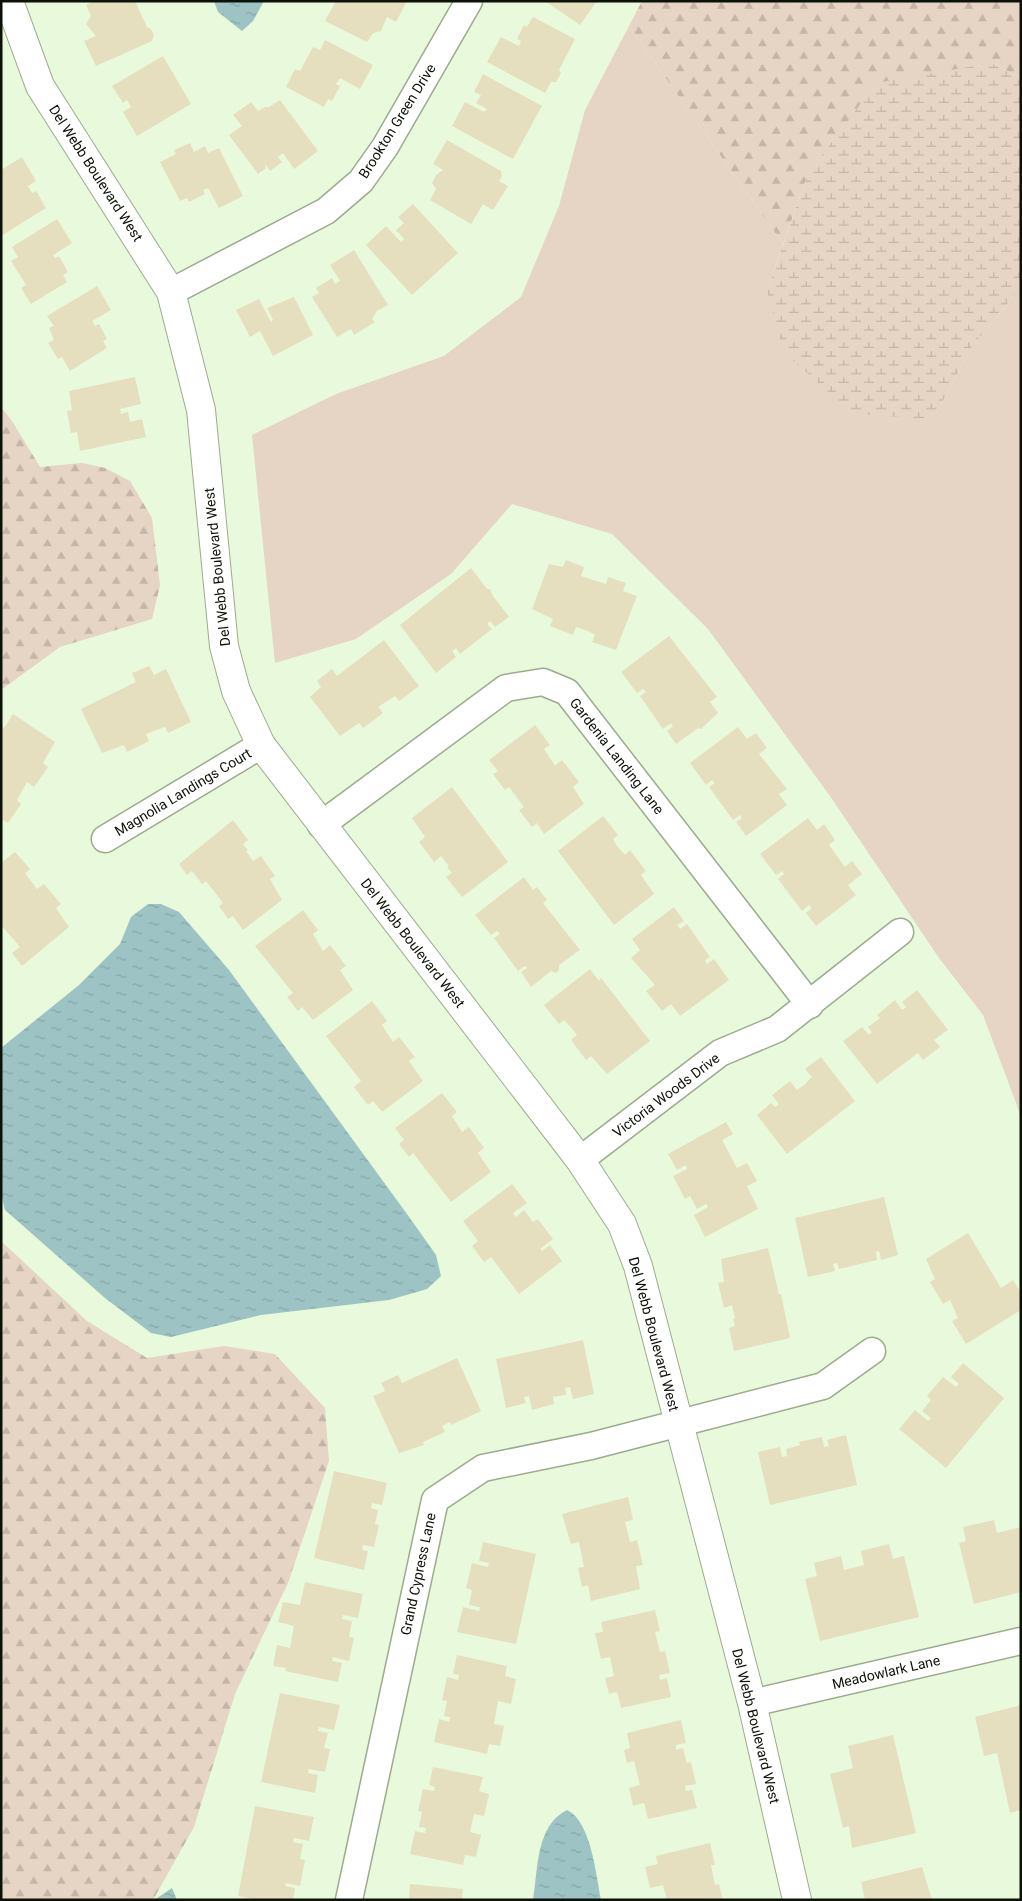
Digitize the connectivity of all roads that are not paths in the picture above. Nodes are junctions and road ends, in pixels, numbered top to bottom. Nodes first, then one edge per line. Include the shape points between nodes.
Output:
1 (9, 1) edge
2 (469, 1) edge
3 (171, 292) junction
4 (261, 746) junction
5 (322, 825) junction
6 (105, 839) dead end
7 (900, 932) dead end
8 (810, 1005) junction
9 (580, 1160) junction
10 (872, 1351) dead end
11 (678, 1425) junction
12 (1021, 1641) edge
13 (752, 1703) junction
14 (349, 1900) edge
15 (797, 1900) edge

1 - 3 street, Del Webb Boulevard West via 40,86
2 - 3 street, Brookton Green Drive via 385,147 361,181 326,211
3 - 4 street, Del Webb Boulevard West via 201,410 224,646 236,691
4 - 5 street, Del Webb Boulevard West
4 - 6 street, Magnolia Landings Court
5 - 8 street, Gardenia Landing Lane via 506,688 543,682 568,692
5 - 9 street, Del Webb Boulevard West
7 - 8 street, Victoria Woods Drive
8 - 9 street, Victoria Woods Drive via 777,1029 712,1059
9 - 11 street, Del Webb Boulevard West via 622,1224 638,1266
10 - 11 street, Grand Cypress Lane via 823,1386
11 - 13 street, Del Webb Boulevard West
11 - 14 street, Grand Cypress Lane via 483,1468 435,1500
12 - 13 street, Meadowlark Lane
13 - 15 street, Del Webb Boulevard West

